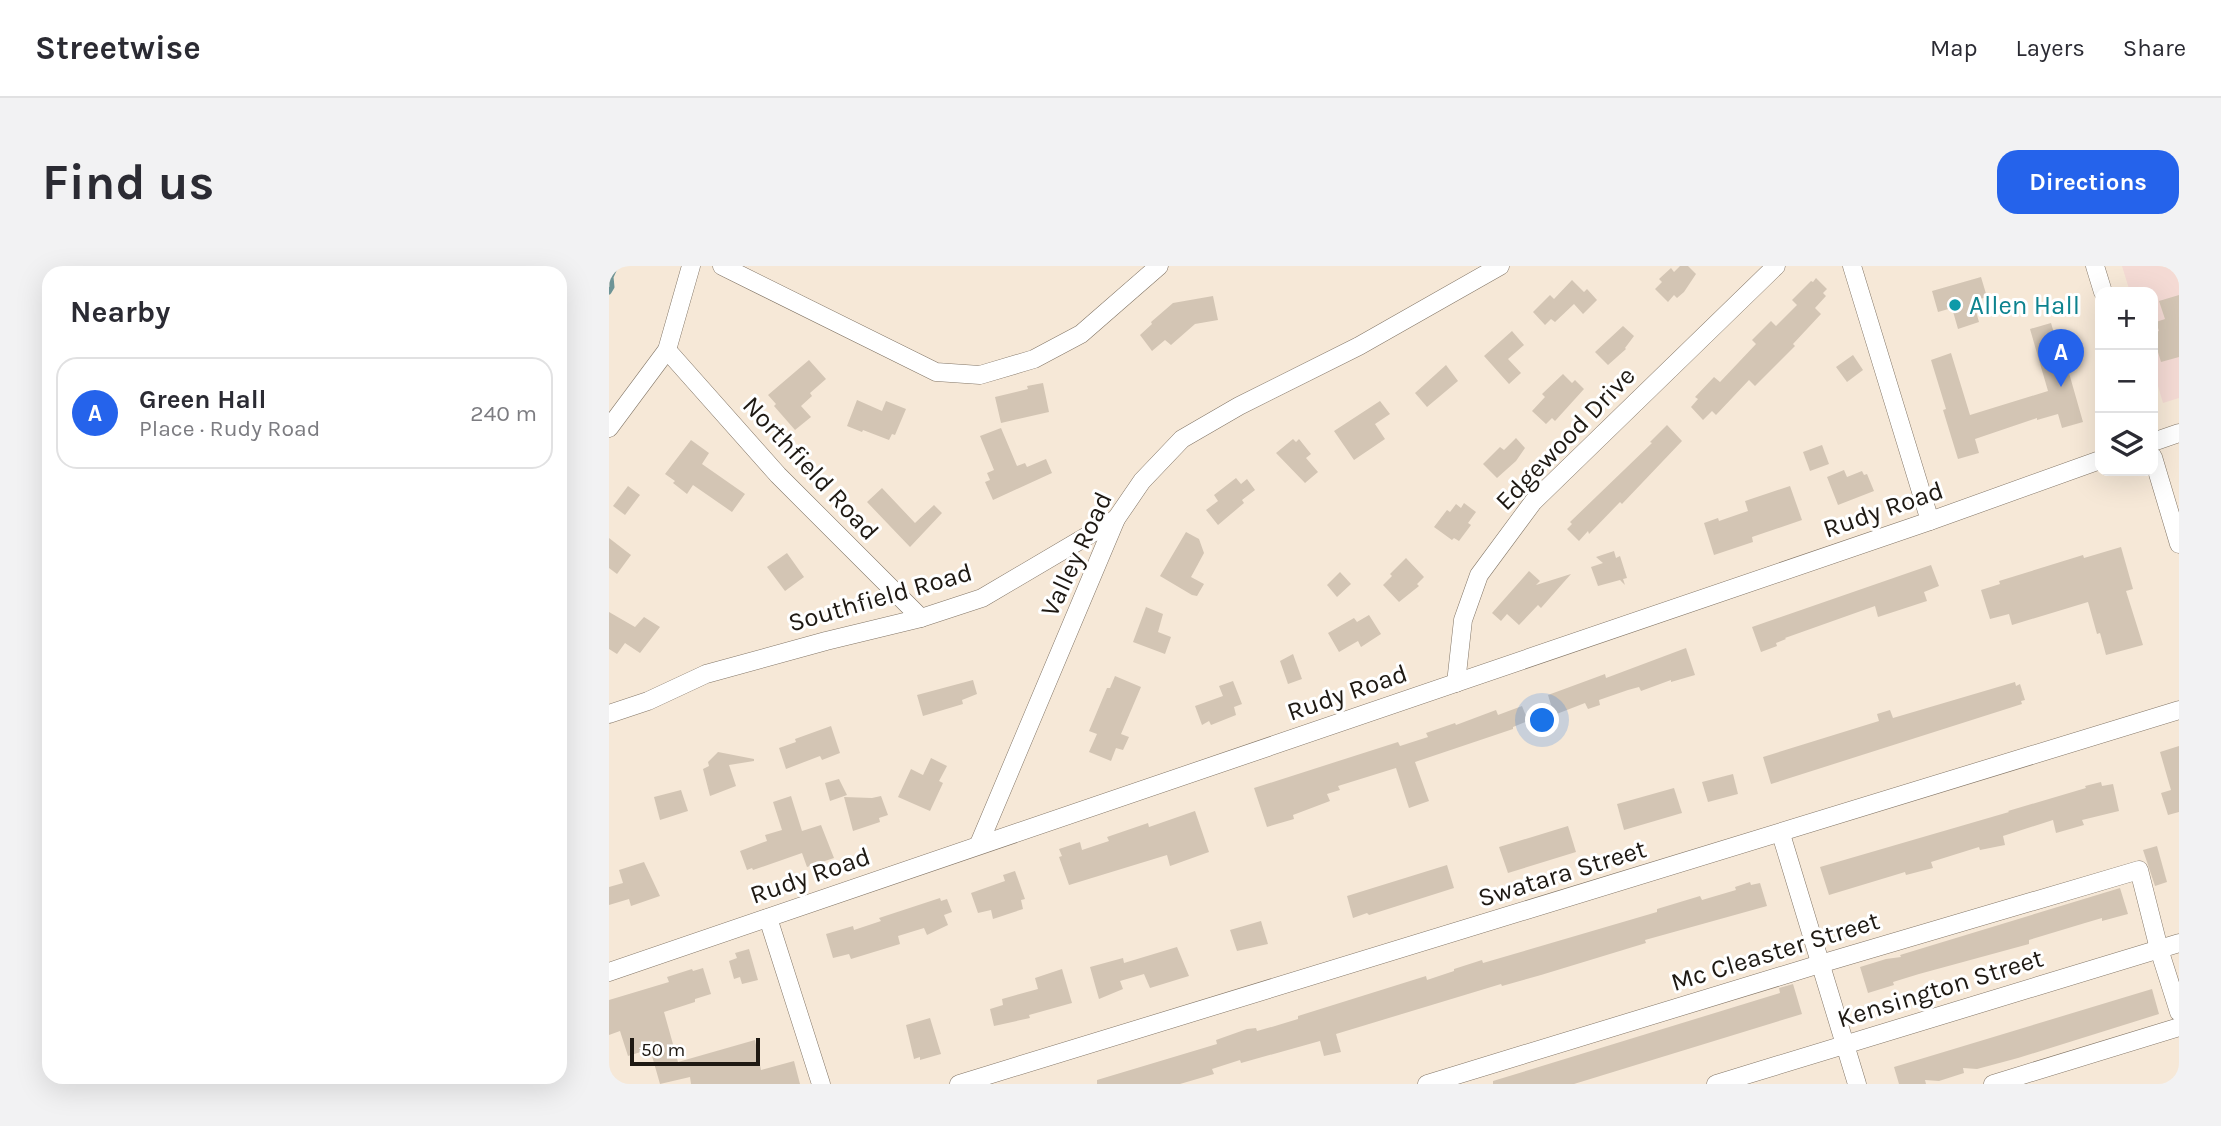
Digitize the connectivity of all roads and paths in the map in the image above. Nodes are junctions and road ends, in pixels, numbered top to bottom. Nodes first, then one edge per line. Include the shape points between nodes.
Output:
1 (691, 266) edge
2 (722, 266) edge
3 (1160, 266) edge
4 (1500, 266) edge
5 (1776, 266) edge
6 (1852, 266) edge
7 (2095, 266) edge
8 (2101, 287) edge
9 (667, 350) junction
10 (609, 428) edge
11 (2179, 433) edge
12 (2158, 440) edge
13 (2095, 462) edge
14 (2158, 474) edge
15 (1116, 519) junction
16 (1930, 521) junction
17 (2179, 544) edge
18 (921, 618) junction
19 (1456, 683) junction
20 (2179, 710) edge
21 (609, 714) edge
22 (1781, 834) junction
23 (979, 844) junction
24 (768, 918) junction
25 (2179, 943) edge
26 (2159, 949) junction
27 (1820, 964) junction
28 (609, 972) edge
29 (2179, 1012) edge
30 (2179, 1027) edge
31 (1845, 1045) junction
32 (821, 1084) edge
33 (959, 1084) edge
34 (1427, 1084) edge
35 (1716, 1084) edge
36 (1857, 1084) edge
37 (1993, 1084) edge

1 - 9 street
2 - 3 street via 936,372 980,375 1034,359 1081,334
4 - 15 street, Valley Road via 1182,439
5 - 19 street, Edgewood Drive via 1533,502 1479,575 1463,620
6 - 16 street
7 - 8 street
9 - 10 street
9 - 18 street, Northfield Road via 778,475
11 - 12 street
13 - 16 street, Rudy Road
14 - 17 street
15 - 18 street, Southfield Road via 982,598
15 - 23 street, Valley Road
16 - 19 street, Rudy Road
18 - 21 street, Southfield Road via 706,674
19 - 23 street, Rudy Road
20 - 22 street, Swatara Street
22 - 27 street
22 - 33 street, Swatara Street
23 - 24 street, Rudy Road
24 - 28 street, Rudy Road
24 - 32 street
25 - 26 street, Kensington Street
26 - 27 street, Mc Cleaster Street via 2139,870
26 - 29 street
26 - 31 street, Kensington Street
27 - 31 street
27 - 34 street, Mc Cleaster Street
30 - 37 street
31 - 35 street, Kensington Street
31 - 36 street

